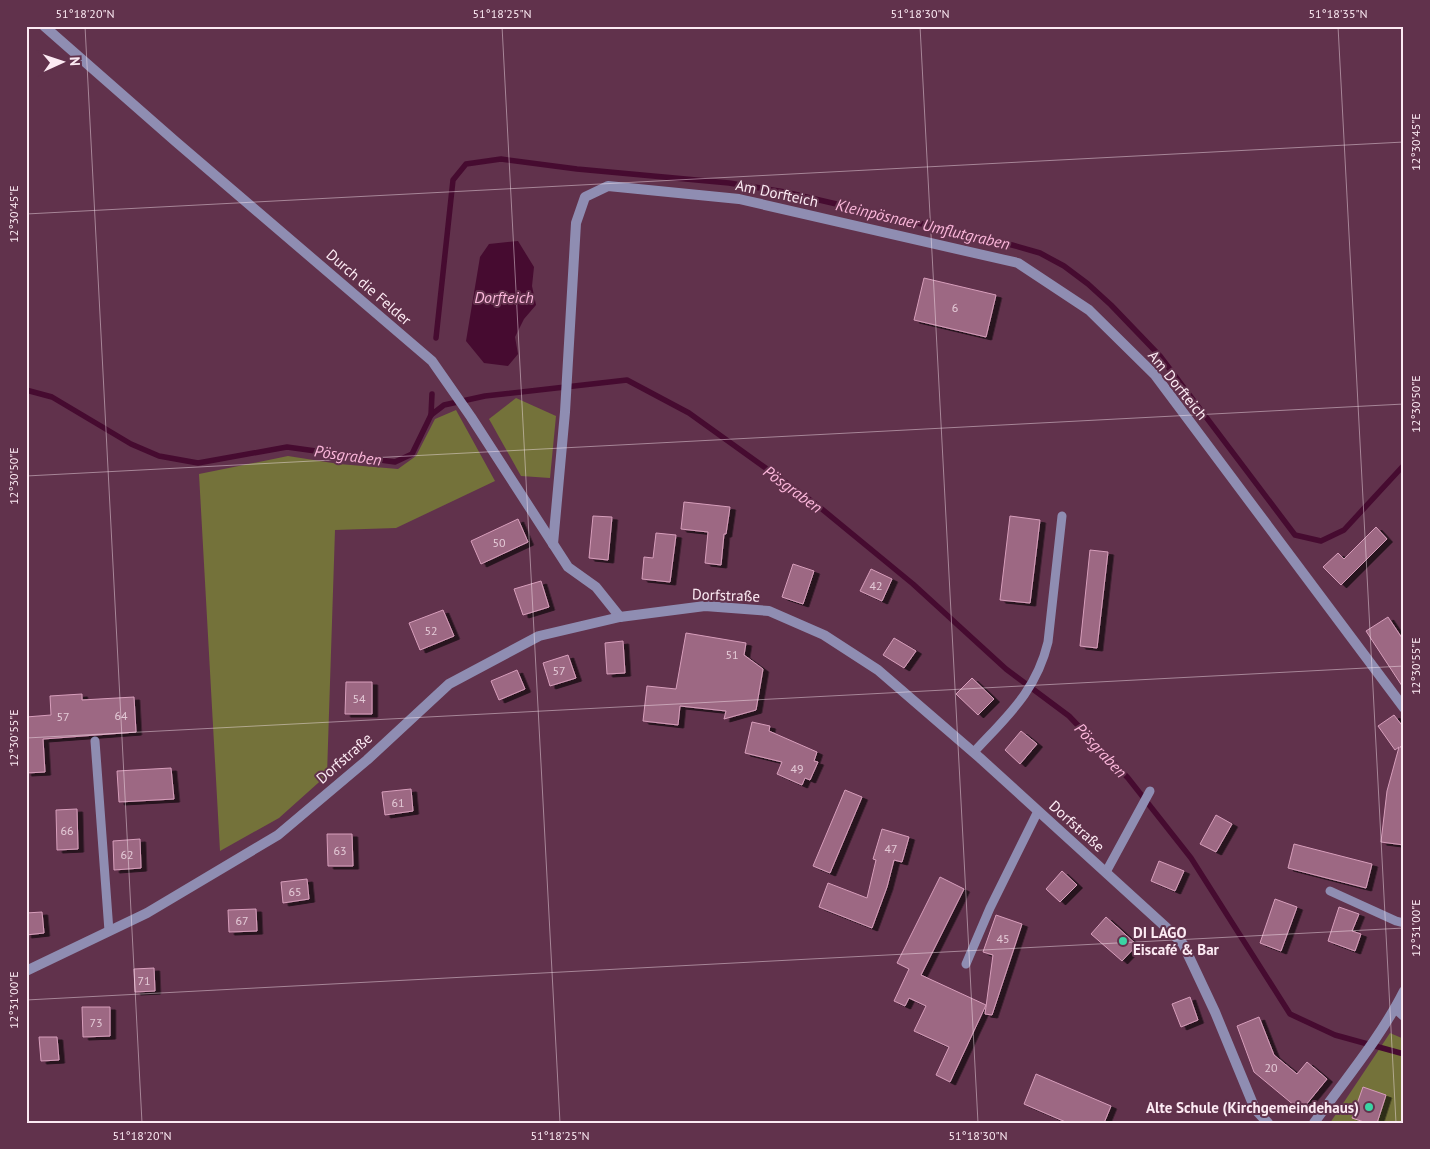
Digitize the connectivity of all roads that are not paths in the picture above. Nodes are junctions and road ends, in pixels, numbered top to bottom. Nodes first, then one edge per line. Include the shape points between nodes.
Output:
1 (44, 26) edge
2 (1062, 516) dead end
3 (553, 544) junction
4 (620, 617) junction
5 (1404, 708) edge
6 (95, 741) dead end
7 (974, 752) junction
8 (1150, 791) dead end
9 (1038, 811) junction
10 (1106, 872) junction
11 (1330, 891) dead end
12 (1404, 923) edge
13 (109, 931) junction
14 (966, 964) dead end
15 (26, 971) edge
16 (1404, 991) edge
17 (1396, 1008) junction
18 (1404, 1016) edge
19 (1268, 1123) edge
20 (1314, 1123) edge

1 - 3 street, Durch die Felder via 432,361
2 - 7 lane via 1043,662 1026,695
3 - 4 street, Durch die Felder via 568,567 596,587
3 - 5 street, Am Dorfteich via 565,412 576,223 585,197 608,186 739,199 1018,263 1089,310 1155,375
4 - 7 street, Dorfstraße via 705,606 769,611 824,635 878,670
4 - 13 street, Dorfstraße via 539,636 449,684 367,760 278,835 147,913
6 - 13 lane
7 - 9 street, Dorfstraße
8 - 10 lane
9 - 10 street, Dorfstraße
9 - 14 lane
10 - 19 street, Dorfstraße via 1183,944 1255,1109
11 - 12 lane
13 - 15 street, Dorfstraße
16 - 17 street
17 - 18 street
17 - 20 street

